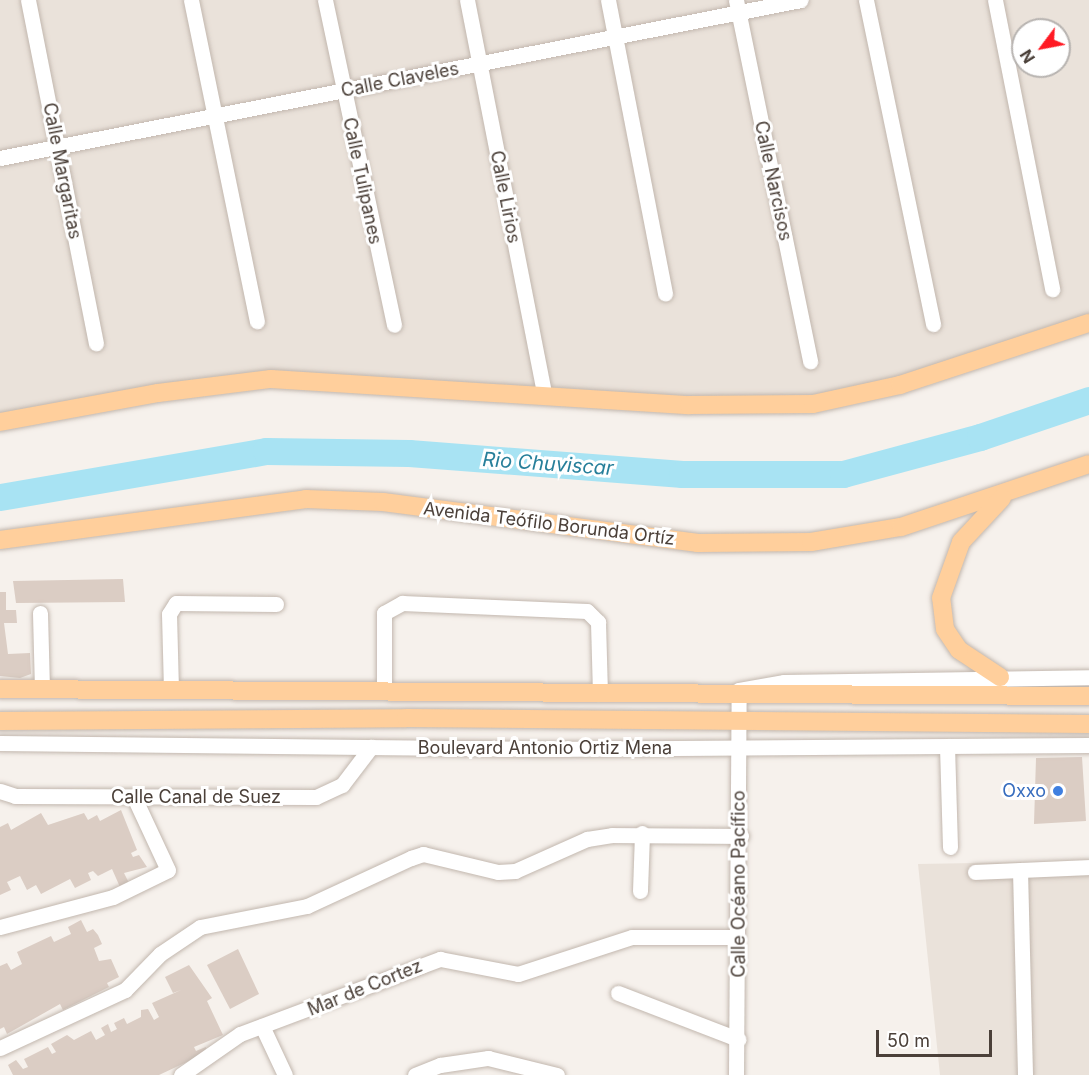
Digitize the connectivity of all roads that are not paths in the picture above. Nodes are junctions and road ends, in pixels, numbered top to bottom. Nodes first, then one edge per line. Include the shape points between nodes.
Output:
1 (28, 0) edge
2 (191, 0) edge
3 (325, 0) edge
4 (467, 0) edge
5 (608, 0) edge
6 (801, 0) edge
7 (866, 0) edge
8 (995, 0) edge
9 (737, 6) edge
10 (615, 37) junction
11 (479, 64) junction
12 (342, 91) junction
13 (213, 117) junction
14 (57, 148) junction
15 (0, 159) edge
16 (1052, 289) dead end
17 (665, 294) dead end
18 (257, 321) dead end
19 (1089, 323) edge
20 (933, 324) dead end
21 (394, 325) dead end
22 (96, 343) dead end
23 (810, 362) dead end
24 (544, 394) junction
25 (0, 422) edge
26 (1089, 464) edge
27 (1008, 493) junction
28 (0, 540) edge
29 (276, 604) dead end
30 (40, 613) dead end
31 (1000, 677) junction
32 (1089, 677) edge
33 (0, 689) edge
34 (42, 689) junction
35 (171, 690) junction
36 (384, 691) junction
37 (600, 694) junction
38 (737, 694) junction
39 (1089, 696) edge
40 (0, 721) edge
41 (737, 723) junction
42 (1089, 724) edge
43 (0, 743) edge
44 (1089, 745) edge
45 (947, 746) junction
46 (371, 747) junction
47 (738, 749) junction
48 (0, 791) edge
49 (134, 797) junction
50 (642, 833) junction
51 (741, 836) junction
52 (950, 847) dead end
53 (1089, 867) edge
54 (1020, 870) junction
55 (975, 872) dead end
56 (640, 891) dead end
57 (0, 927) edge
58 (737, 937) junction
59 (618, 993) dead end
60 (262, 1026) junction
61 (738, 1039) junction
62 (0, 1048) edge
63 (181, 1075) edge
64 (285, 1075) edge
65 (415, 1075) edge
66 (557, 1075) edge
67 (736, 1075) edge
68 (1024, 1075) edge

1 - 14 street, Calle Margaritas
2 - 13 street
3 - 12 street, Calle Tulipanes
4 - 11 street, Calle Lirios
5 - 10 street
6 - 9 street, Calle Claveles
7 - 20 street
8 - 16 street
9 - 10 street, Calle Claveles
9 - 23 street, Calle Narcisos
10 - 11 street, Calle Claveles
10 - 17 street
11 - 12 street, Calle Claveles
11 - 24 street, Calle Lirios
12 - 13 street, Calle Claveles
12 - 21 street, Calle Tulipanes
13 - 14 street, Calle Claveles
13 - 18 street
14 - 15 street, Calle Claveles
14 - 22 street, Calle Margaritas
19 - 24 main road via 900,385 813,404 689,405
24 - 25 main road via 271,379 158,393
26 - 27 main road, Avenida Teófilo Borunda Ortíz
27 - 28 main road, Avenida Teófilo Borunda Ortíz via 901,527 811,542 698,543 383,502 306,499
27 - 31 main road via 961,542 941,598 945,629 959,650
29 - 35 street via 176,603 169,614
30 - 34 street
31 - 32 street
31 - 38 street via 761,684
33 - 34 main road
34 - 35 main road
35 - 36 main road
36 - 37 main road
36 - 37 street via 384,614 402,603 587,611 598,622
37 - 38 main road
38 - 39 main road
38 - 41 street, Calle Océano Pacífico
40 - 41 main road, Boulevard Antonio Ortiz Mena via 406,718
41 - 42 main road, Boulevard Antonio Ortiz Mena
41 - 47 street, Calle Océano Pacífico
43 - 46 street, Boulevard Antonio Ortiz Mena
44 - 45 street, Boulevard Antonio Ortiz Mena
45 - 47 street, Boulevard Antonio Ortiz Mena
45 - 52 street
46 - 47 street, Boulevard Antonio Ortiz Mena
46 - 49 street, Calle Canal de Suez via 342,785 316,797
47 - 51 street, Calle Océano Pacífico
48 - 49 street, Calle Canal de Suez via 15,796
49 - 57 street via 168,870 113,897
50 - 51 street
50 - 56 street
50 - 62 street via 587,839 515,871 498,872 423,854 307,906 200,927 160,954 125,990
51 - 58 street, Calle Océano Pacífico
53 - 54 street
54 - 55 street
54 - 68 street
58 - 60 street, Mar de Cortez via 632,937 518,974 440,959
58 - 61 street, Calle Océano Pacífico
59 - 61 street
60 - 63 street, Mar de Cortez via 240,1034
60 - 64 street
61 - 67 street, Calle Océano Pacífico
65 - 66 street via 440,1065 488,1058

